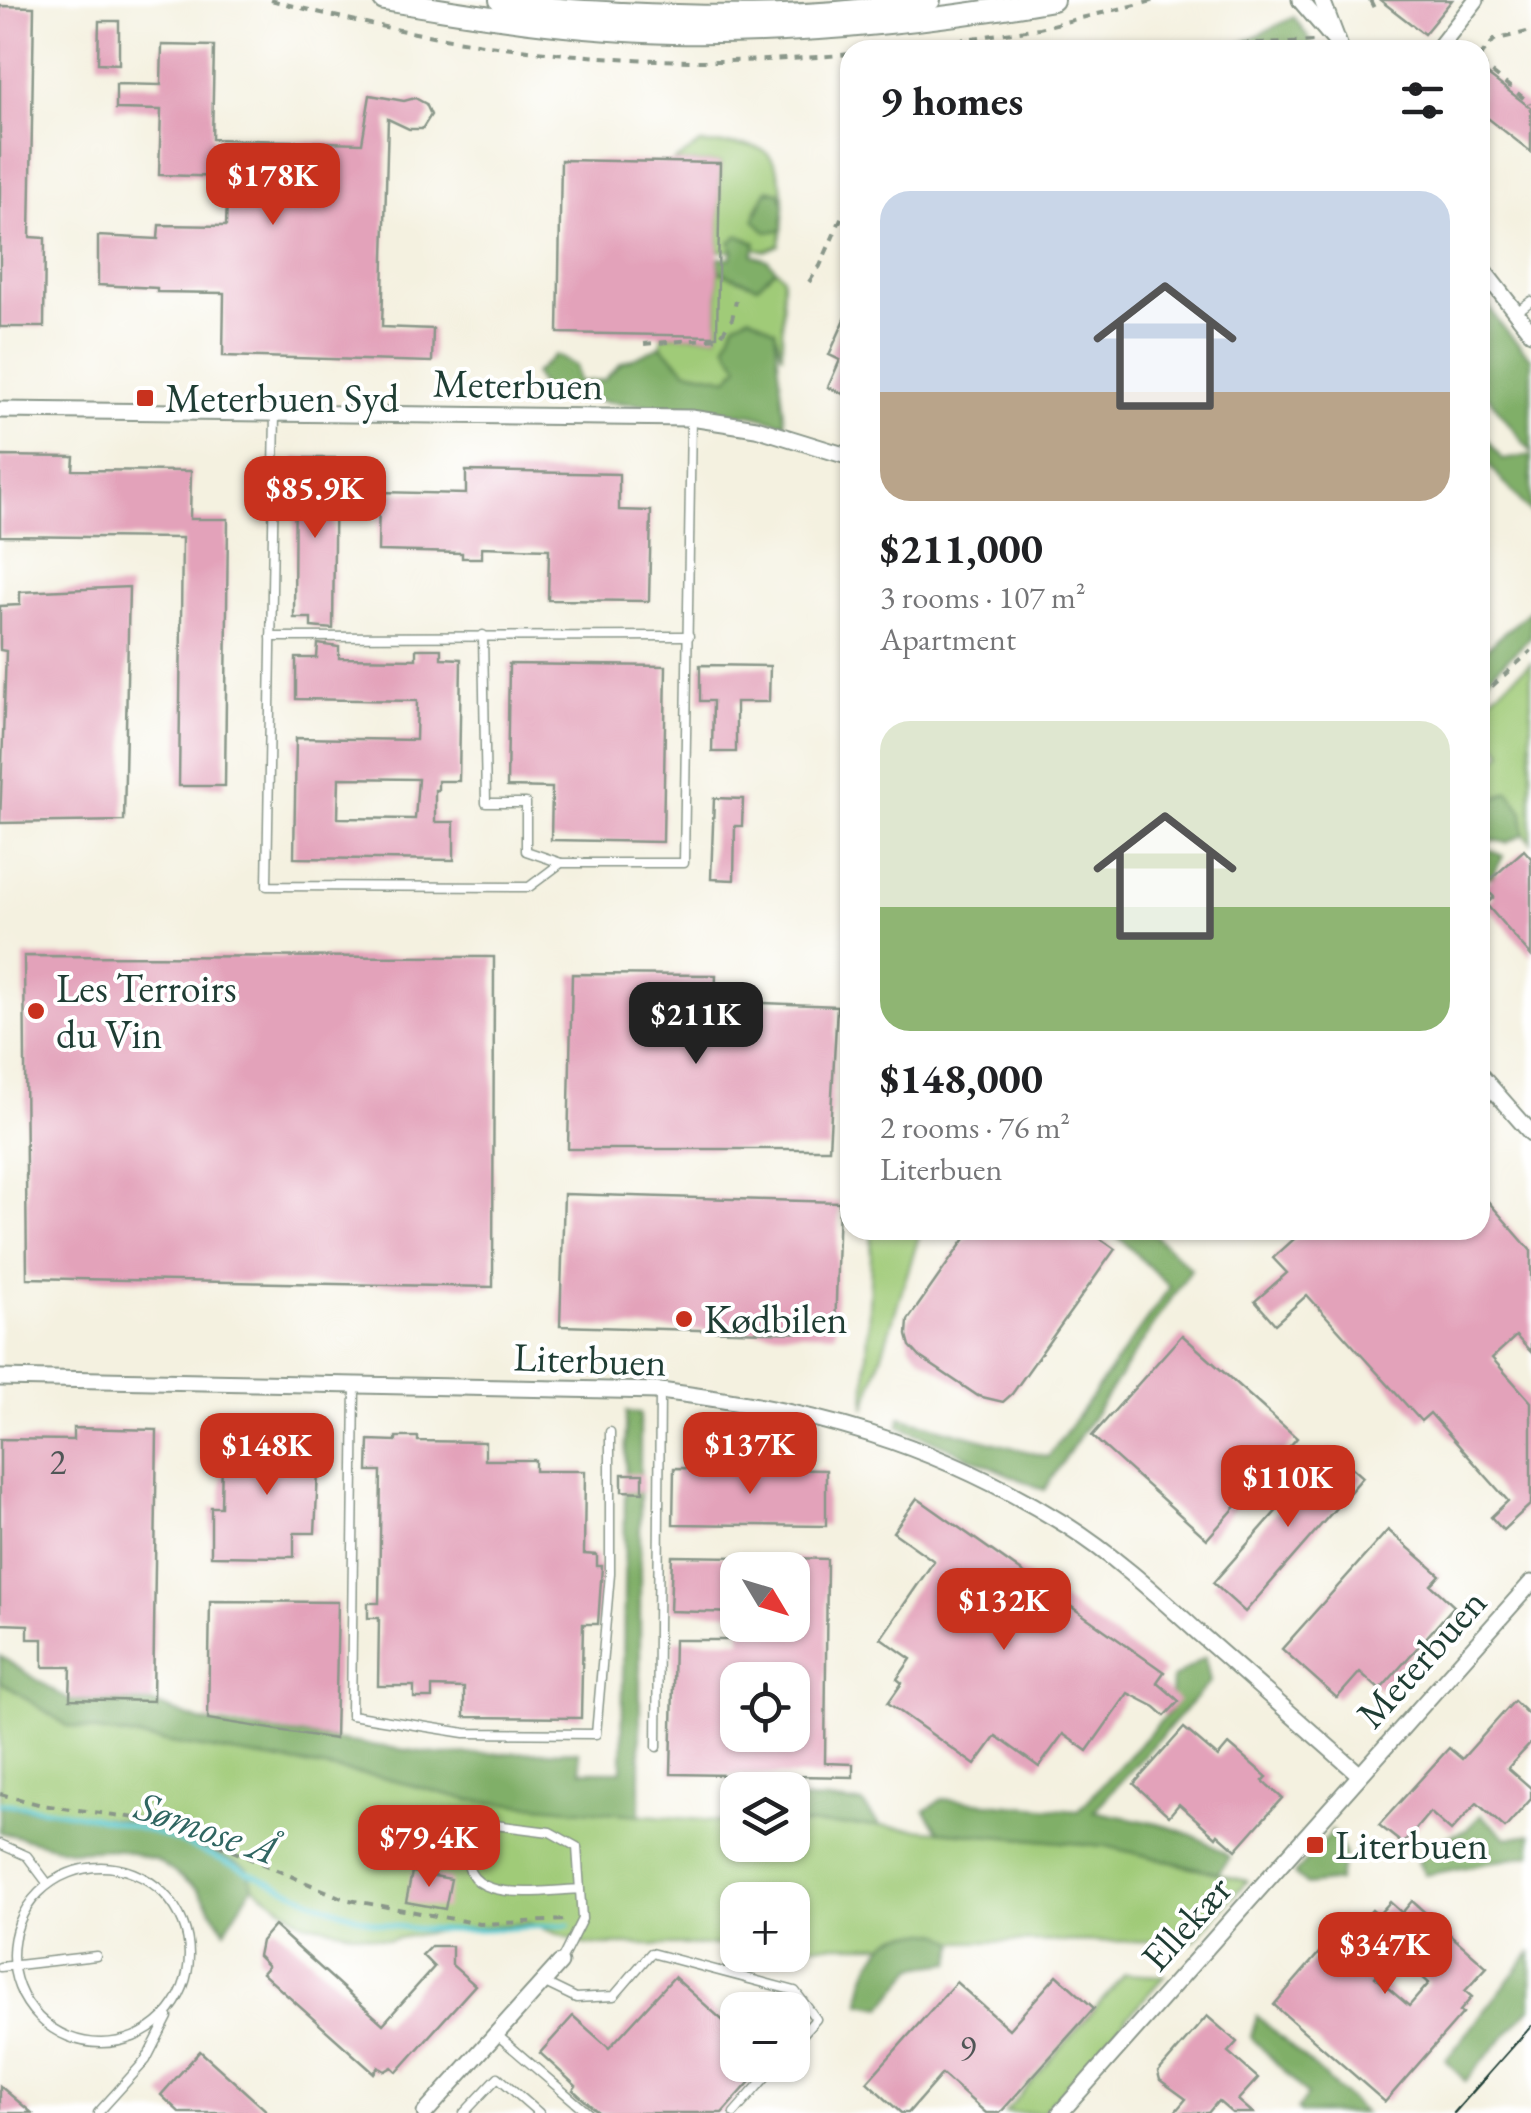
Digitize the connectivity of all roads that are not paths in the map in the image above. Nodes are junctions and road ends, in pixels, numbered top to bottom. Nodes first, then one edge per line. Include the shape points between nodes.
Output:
1 (384, 0) edge
2 (500, 0) edge
3 (930, 0) edge
4 (1053, 0) edge
5 (1300, 0) edge
6 (1322, 0) edge
7 (1476, 0) edge
8 (1334, 40) edge
9 (1336, 40) edge
10 (1445, 40) edge
11 (1490, 280) edge
12 (1531, 301) edge
13 (1514, 314) junction
14 (1531, 332) edge
15 (0, 410) edge
16 (274, 413) junction
17 (691, 418) junction
18 (840, 454) edge
19 (484, 635) junction
20 (689, 636) junction
21 (271, 637) junction
22 (561, 863) junction
23 (1490, 1085) edge
24 (1531, 1132) edge
25 (0, 1378) edge
26 (355, 1385) junction
27 (660, 1391) junction
28 (610, 1432) dead end
29 (1531, 1583) edge
30 (657, 1747) dead end
31 (1360, 1776) junction
32 (0, 1844) edge
33 (48, 1884) junction
34 (580, 1890) junction
35 (96, 1956) dead end
36 (560, 1963) joint
37 (0, 1967) edge
38 (14, 1967) junction
39 (542, 1982) junction
40 (796, 1992) edge
41 (173, 2008) junction
42 (496, 2034) junction
43 (761, 2082) edge
44 (98, 2113) edge
45 (426, 2113) edge
46 (464, 2113) edge
47 (539, 2113) edge
48 (588, 2113) edge
49 (734, 2113) edge
50 (1060, 2113) edge

1 - 4 street via 672,33 900,22
2 - 3 street via 673,16
5 - 8 street
6 - 9 street
7 - 10 street
11 - 13 street
12 - 13 lane
13 - 14 street
15 - 16 street, Meterbuen
16 - 17 street, Meterbuen
16 - 21 lane
17 - 18 street, Meterbuen via 756,428
17 - 20 lane
19 - 20 lane
19 - 21 lane
19 - 22 lane via 486,803 526,803 526,851
20 - 22 lane via 684,862
21 - 22 lane via 267,886 529,887
23 - 24 street
25 - 26 street, Literbuen
26 - 27 street, Literbuen
26 - 28 lane via 351,1715 465,1733 596,1734 610,1574
27 - 30 lane
27 - 31 street, Literbuen via 846,1424 997,1485 1123,1566
29 - 31 street, Meterbuen
31 - 50 street, Ellekær
32 - 33 lane via 26,1856
33 - 38 lane via 16,1932
33 - 41 lane via 100,1866 154,1883 186,1928 186,1984
34 - 34 lane via 484,1888 470,1877 464,1859 470,1839 494,1824 550,1832 577,1848
34 - 36 lane via 582,1919
35 - 38 lane
36 - 39 street
37 - 38 lane
38 - 41 lane via 20,1992 38,2018 92,2044 122,2042 150,2030
39 - 40 lane via 576,1998 614,1996 651,1953
39 - 42 street
41 - 44 lane via 146,2060
42 - 45 street
42 - 48 lane
43 - 49 lane
46 - 47 lane via 498,2077

